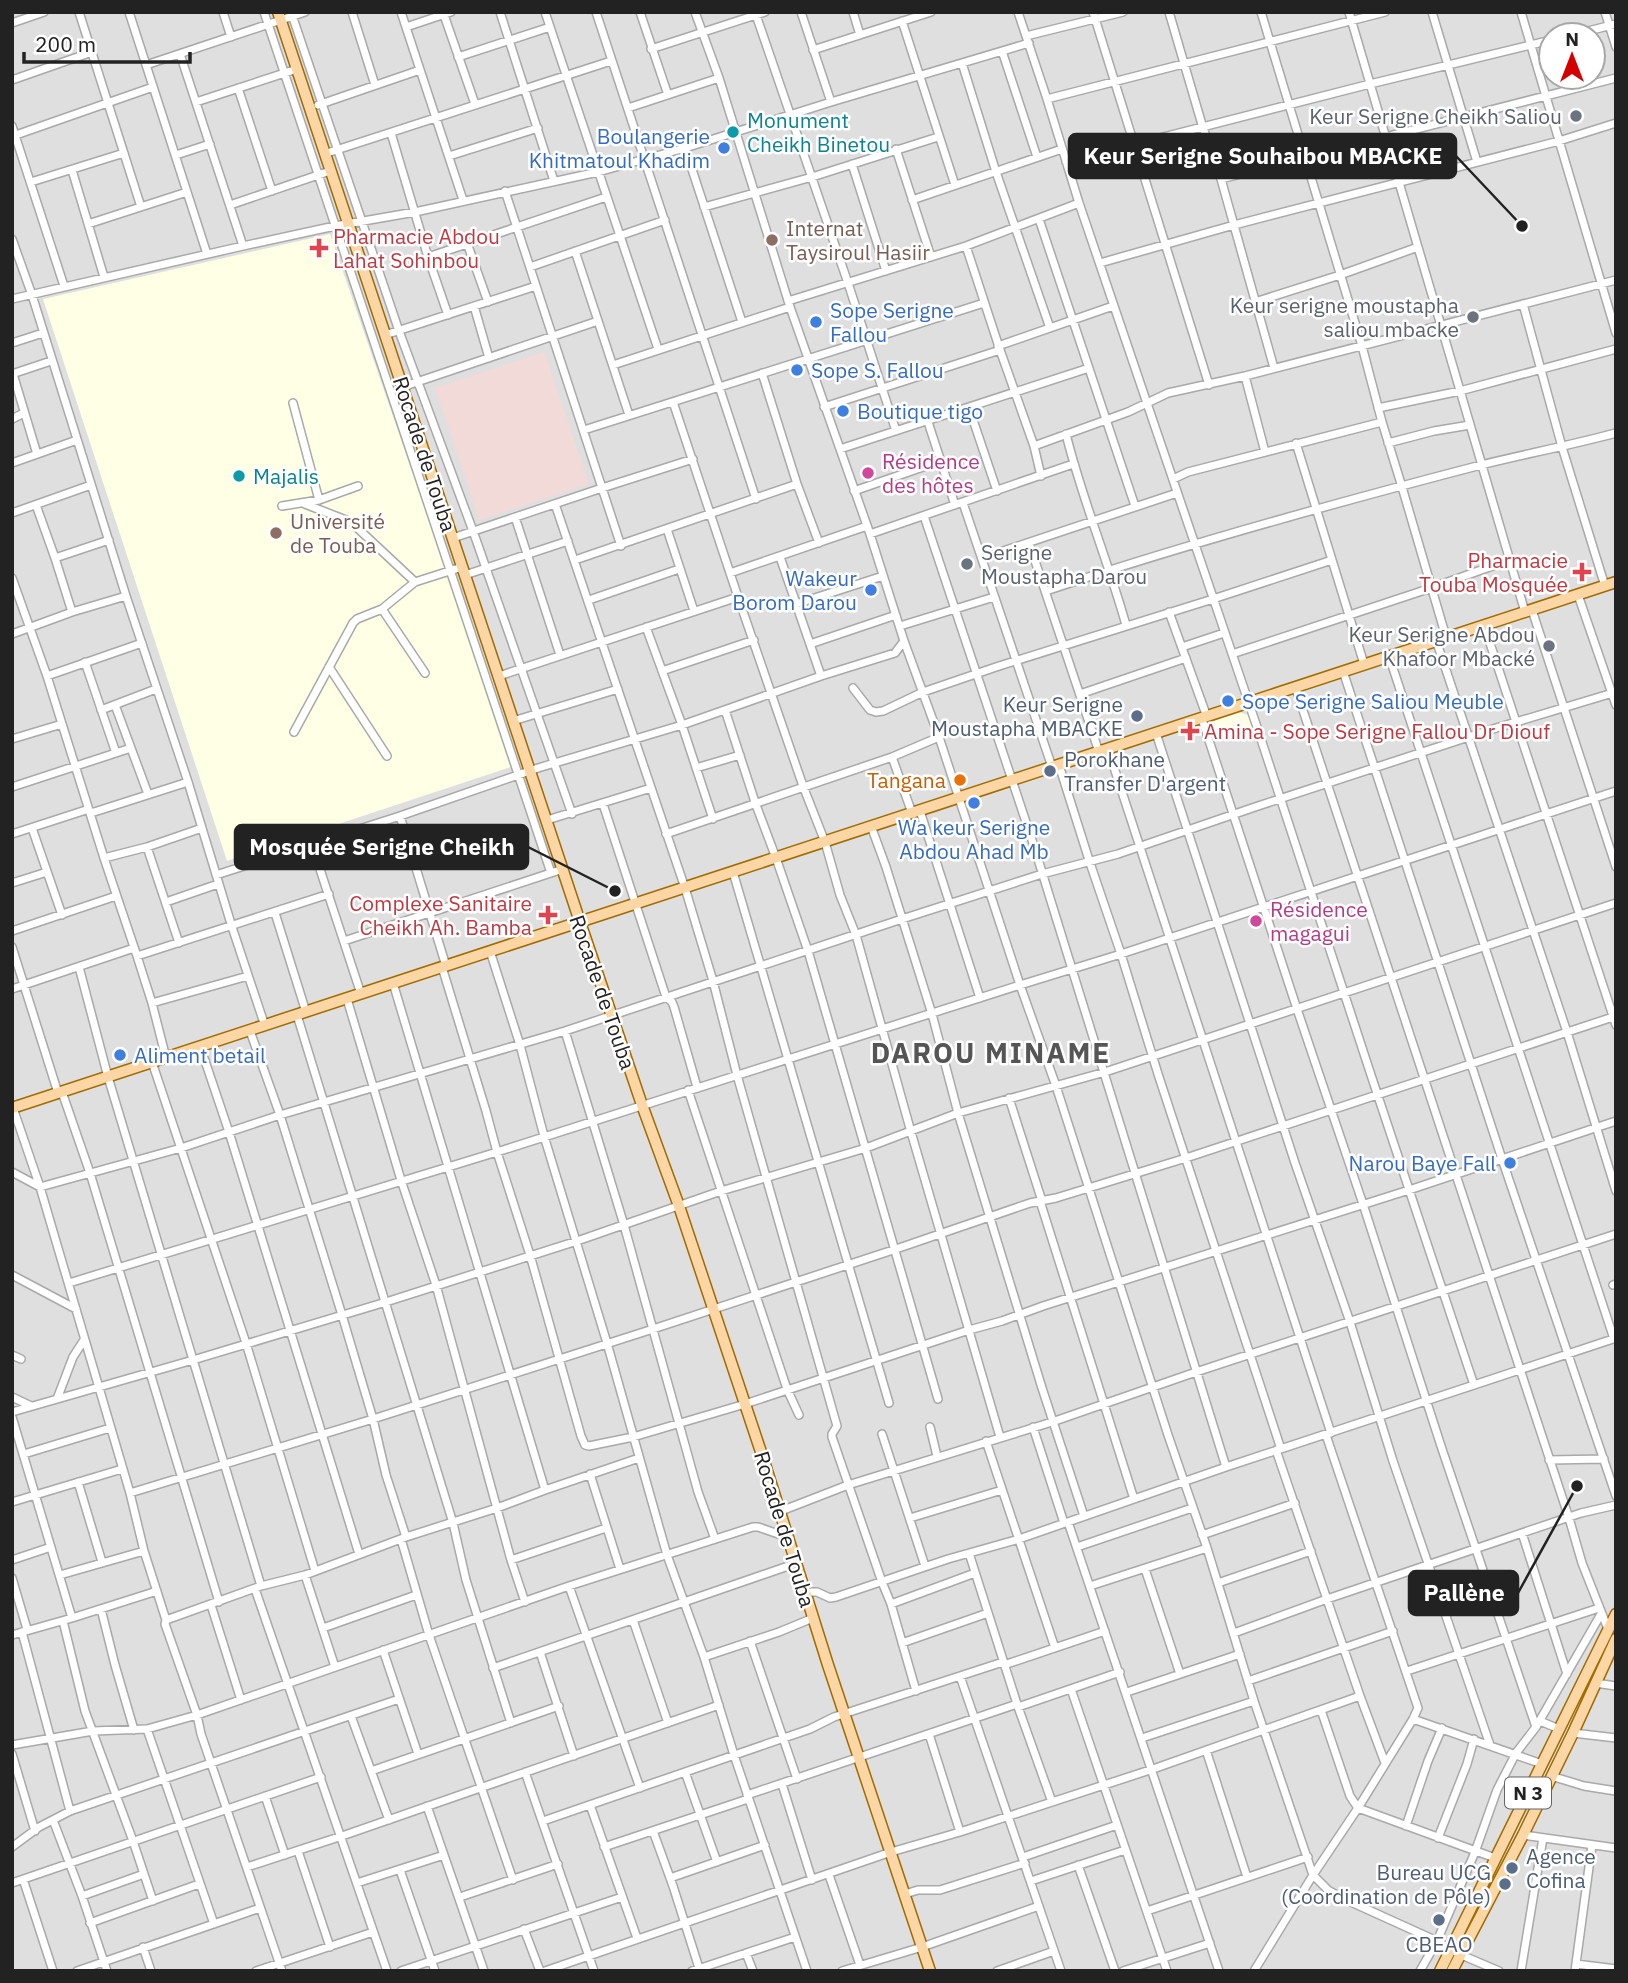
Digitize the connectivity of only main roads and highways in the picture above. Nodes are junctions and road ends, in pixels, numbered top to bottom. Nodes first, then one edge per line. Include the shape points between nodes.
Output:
1 (279, 17) edge
2 (1616, 582) edge
3 (580, 922) junction
4 (13, 1108) edge
5 (1616, 1614) edge
6 (1616, 1639) edge
7 (1455, 1952) junction
8 (930, 1971) edge
9 (1440, 1971) edge
10 (1452, 1971) edge

1 - 3 main road, Rocade de Touba
2 - 3 main road
3 - 4 main road
3 - 8 main road, Rocade de Touba via 790,1538
5 - 7 main road, N 3 via 1495,1858
6 - 7 main road, N 3 via 1523,1835
7 - 9 main road, N 3
7 - 10 main road, N 3

